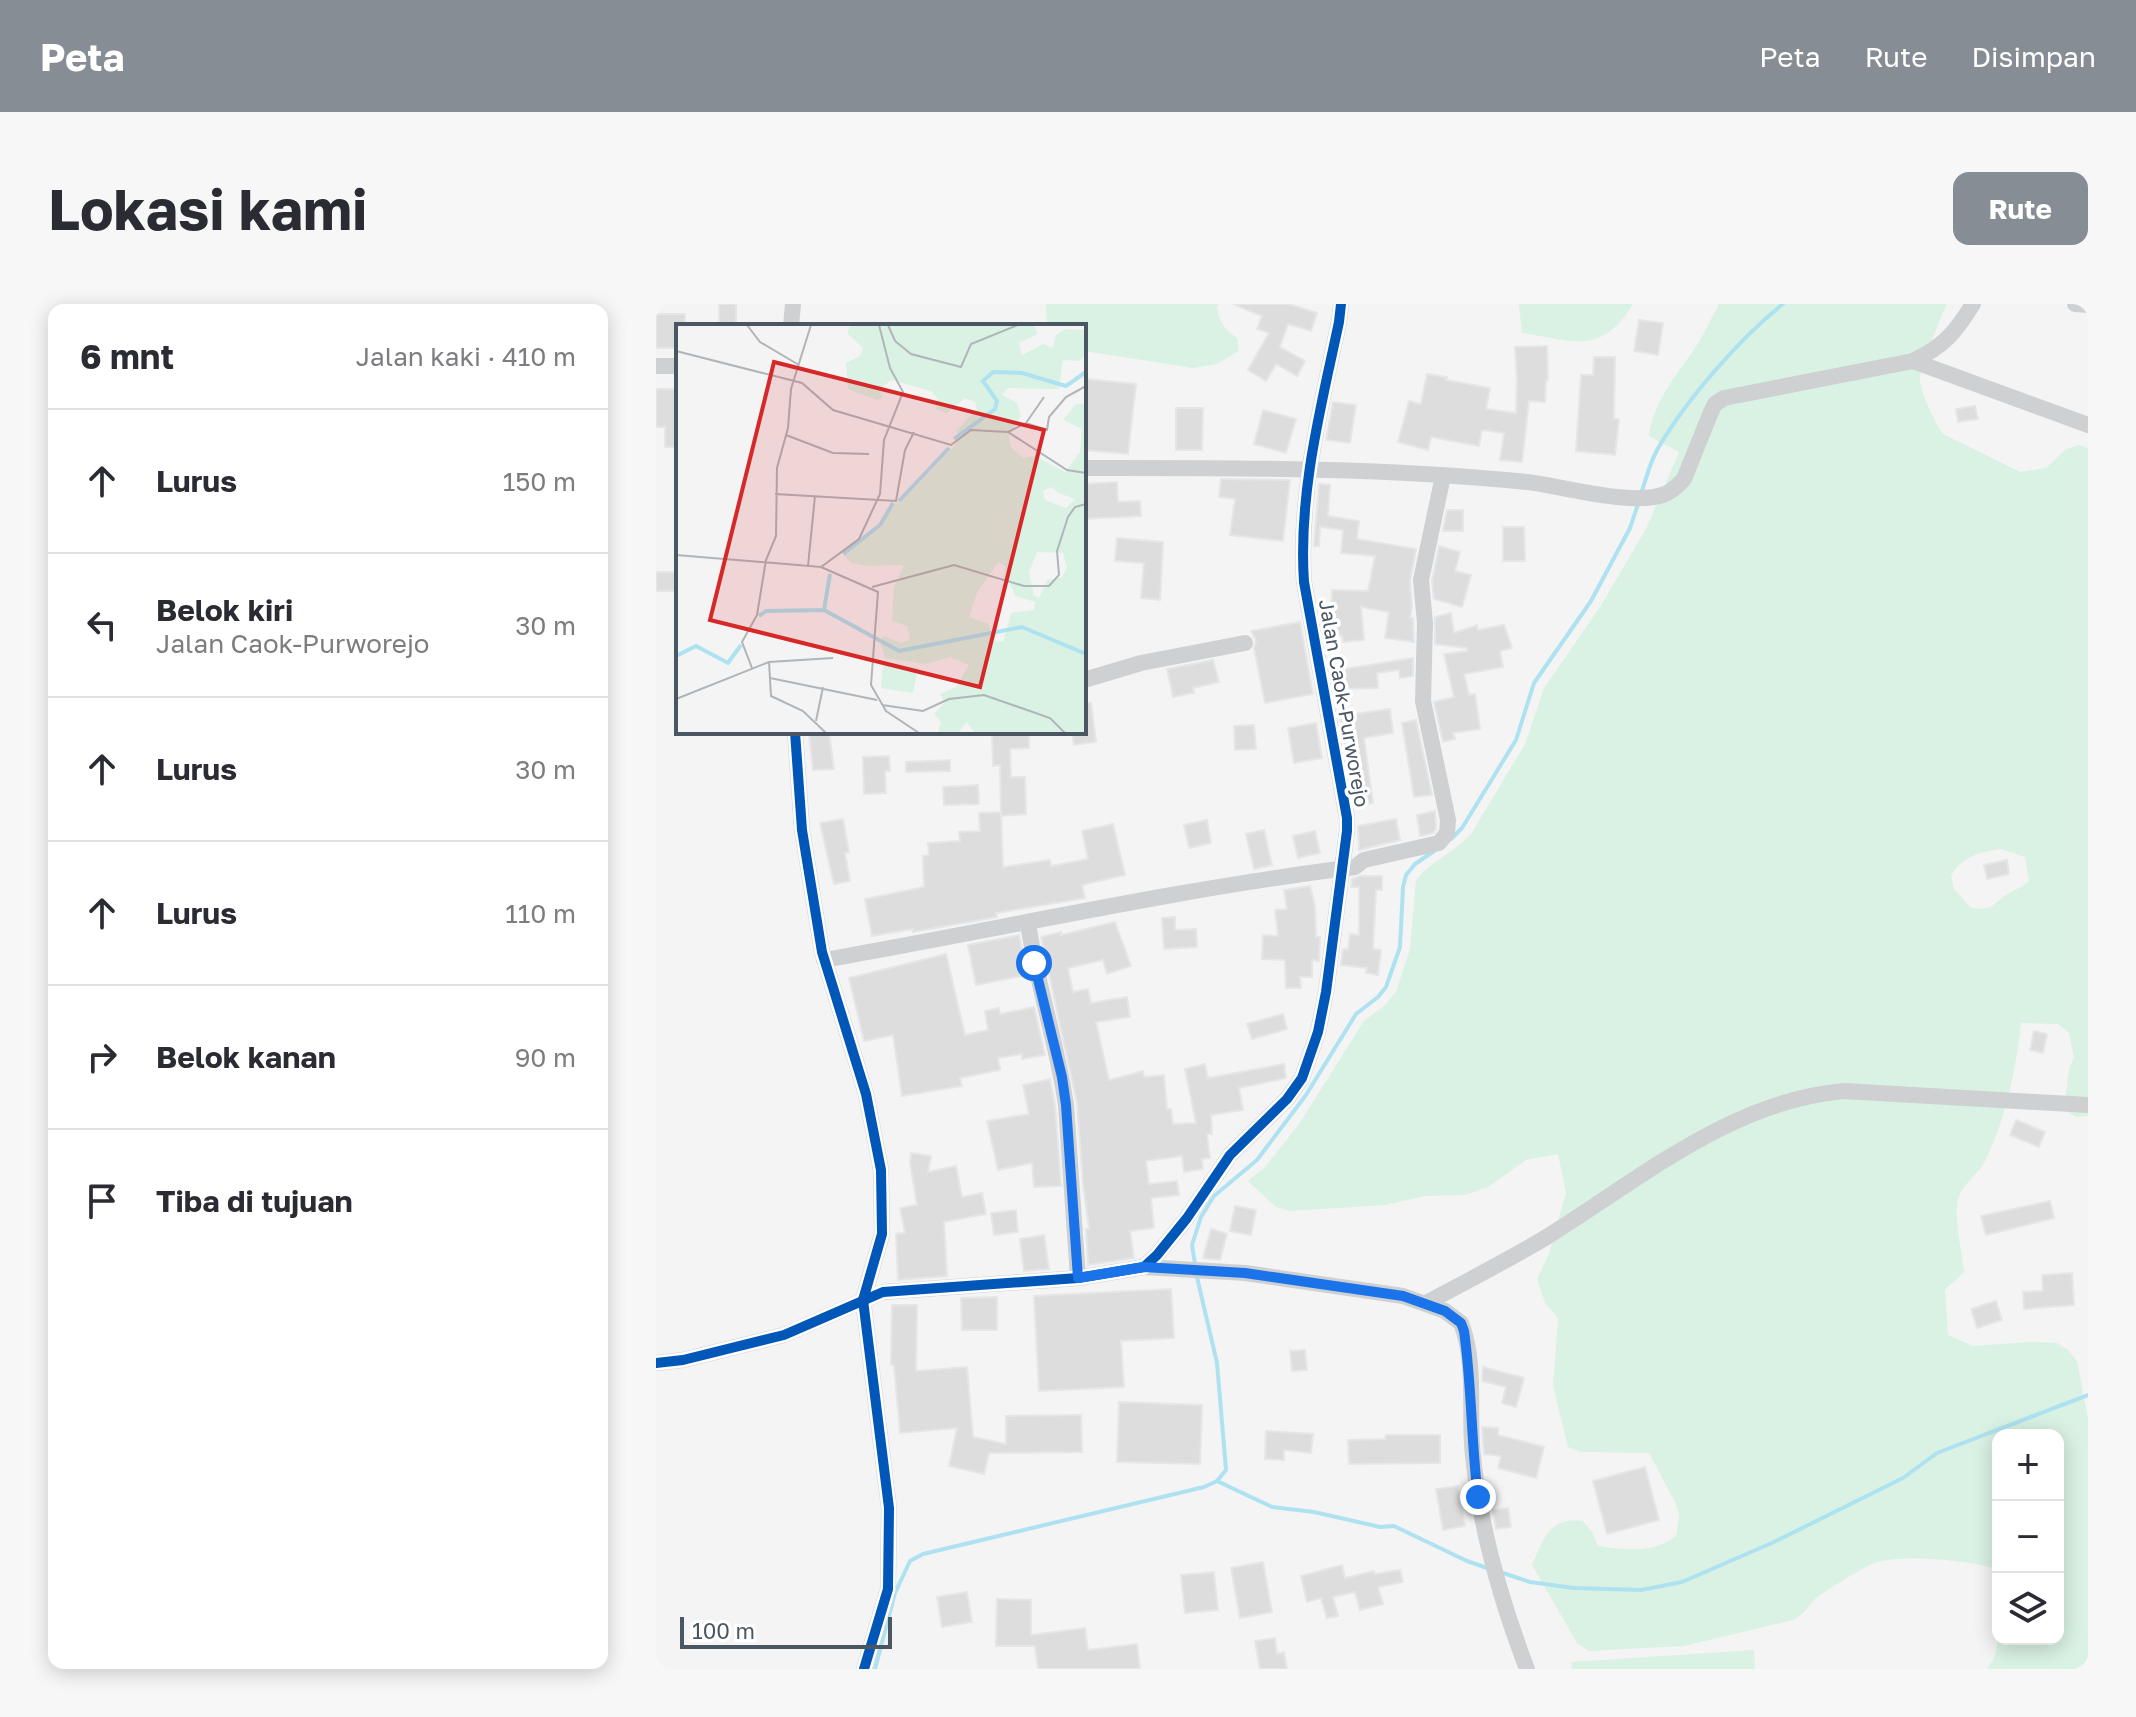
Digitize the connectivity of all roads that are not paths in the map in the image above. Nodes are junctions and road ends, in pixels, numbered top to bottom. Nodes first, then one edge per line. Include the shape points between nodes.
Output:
1 (793, 304) edge
2 (1341, 304) edge
3 (1973, 304) edge
4 (2075, 304) edge
5 (2088, 305) edge
6 (791, 324) edge
7 (1913, 361) junction
8 (2088, 425) edge
9 (1086, 468) edge
10 (1310, 468) junction
11 (1443, 476) junction
12 (1245, 643) dead end
13 (1086, 679) edge
14 (795, 734) edge
15 (1341, 869) junction
16 (1028, 923) junction
17 (824, 960) junction
18 (2088, 1105) edge
19 (1144, 1267) junction
20 (1078, 1278) junction
21 (863, 1300) junction
22 (1426, 1303) junction
23 (656, 1363) edge
24 (864, 1669) edge
25 (1527, 1669) edge

1 - 6 street
2 - 10 street, Jalan Caok-Purworejo
3 - 7 street via 1939,348
4 - 5 street
7 - 8 street
7 - 11 street via 1724,398 1711,412 1684,479 1668,494 1637,499 1558,485
9 - 10 street
10 - 11 street
10 - 15 street, Jalan Caok-Purworejo via 1304,582 1347,818
11 - 15 street via 1421,580 1423,701 1449,826 1435,845
12 - 13 street
14 - 17 street via 802,830
15 - 16 street via 1166,895
15 - 19 street, Jalan Caok-Purworejo via 1326,992 1302,1078 1230,1155 1187,1218
16 - 17 street
16 - 20 street via 1066,1105
17 - 21 street via 866,1094 881,1170 882,1234
18 - 22 street via 1844,1091 1809,1094 1731,1123 1654,1165 1544,1238
19 - 20 street
19 - 22 street via 1245,1273
20 - 21 street via 883,1292
21 - 23 street via 784,1335
21 - 24 street via 889,1508 888,1589
22 - 25 street via 1455,1317 1464,1331 1472,1455 1483,1527

